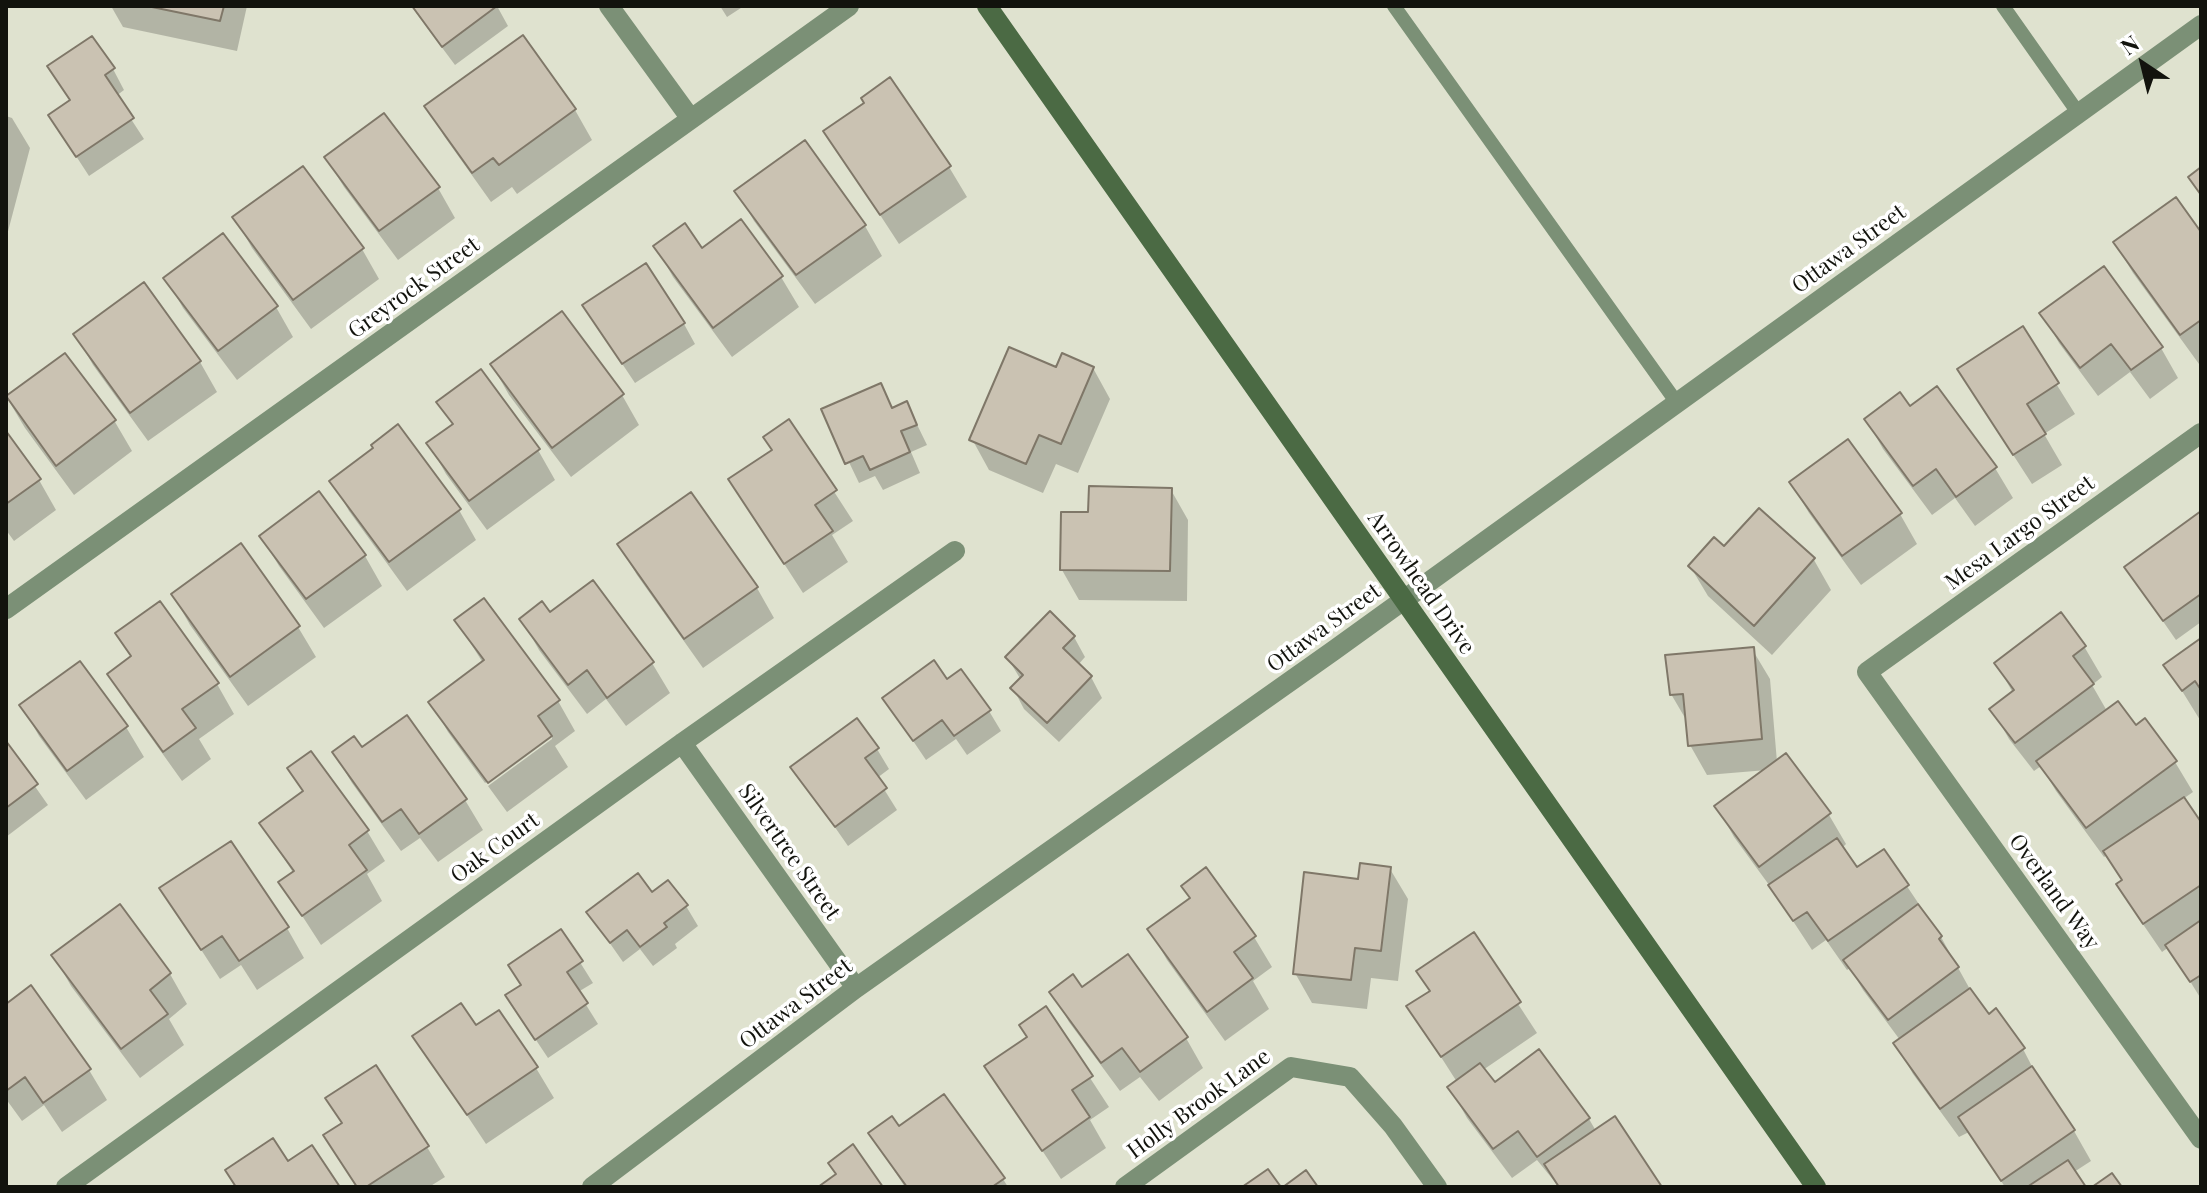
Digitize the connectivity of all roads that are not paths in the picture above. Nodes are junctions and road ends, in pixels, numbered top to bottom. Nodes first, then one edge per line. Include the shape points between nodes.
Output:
1 (609, 6) edge
2 (849, 6) edge
3 (987, 6) edge
4 (1394, 6) edge
5 (2003, 6) edge
6 (2201, 25) edge
7 (2079, 114) junction
8 (691, 119) junction
9 (1677, 403) junction
10 (2201, 433) edge
11 (955, 551) dead end
12 (1404, 600) junction
13 (6, 609) edge
14 (1867, 672) joint
15 (682, 743) junction
16 (856, 988) junction
17 (2201, 1139) edge
18 (66, 1187) edge
19 (592, 1187) edge
20 (1125, 1187) edge
21 (1437, 1187) edge
22 (1816, 1187) edge

1 - 8 street
2 - 8 street, Greyrock Street
3 - 12 main road, Arrowhead Drive
4 - 9 lane
5 - 7 lane
6 - 7 street, Ottawa Street
7 - 9 street, Ottawa Street
8 - 13 street, Greyrock Street
9 - 12 street, Ottawa Street
10 - 14 street, Mesa Largo Street
11 - 15 street, Oak Court
12 - 16 street, Ottawa Street
12 - 22 main road, Arrowhead Drive
14 - 17 street, Overland Way
15 - 16 street, Silvertree Street
15 - 18 street, Oak Court
16 - 19 street, Ottawa Street
20 - 21 street, Holly Brook Lane via 1291,1067 1350,1077

